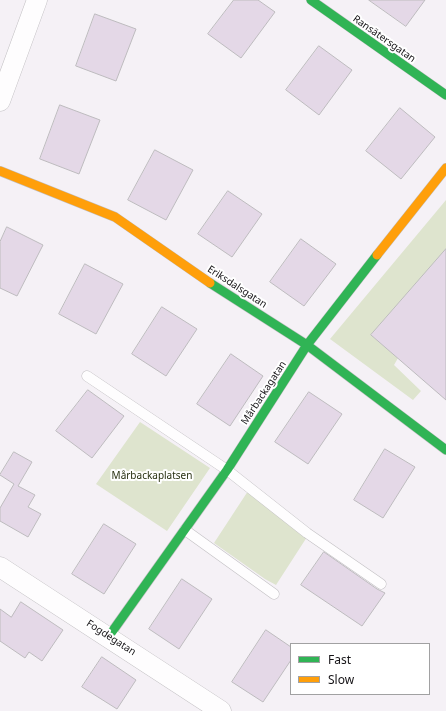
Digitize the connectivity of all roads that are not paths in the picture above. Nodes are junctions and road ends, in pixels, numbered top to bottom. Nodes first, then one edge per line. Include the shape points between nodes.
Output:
1 (37, 0) edge
2 (311, 0) edge
3 (446, 95) edge
4 (0, 101) edge
5 (446, 168) edge
6 (0, 171) edge
7 (307, 345) junction
8 (87, 376) dead end
9 (446, 450) edge
10 (227, 470) junction
11 (185, 530) junction
12 (0, 567) edge
13 (381, 584) dead end
14 (274, 594) dead end
15 (109, 636) junction
16 (221, 711) edge

1 - 4 street
2 - 3 street, Ransätersgatan
5 - 7 street, Mårbackagatan
6 - 7 street, Eriksdalsgatan via 115,217
7 - 9 street, Eriksdalsgatan
7 - 10 street, Mårbackagatan
8 - 10 lane
10 - 11 street, Mårbackagatan
10 - 13 lane via 307,533
11 - 14 lane
11 - 15 street, Mårbackagatan
12 - 15 street, Fogdegatan
15 - 16 street, Fogdegatan

